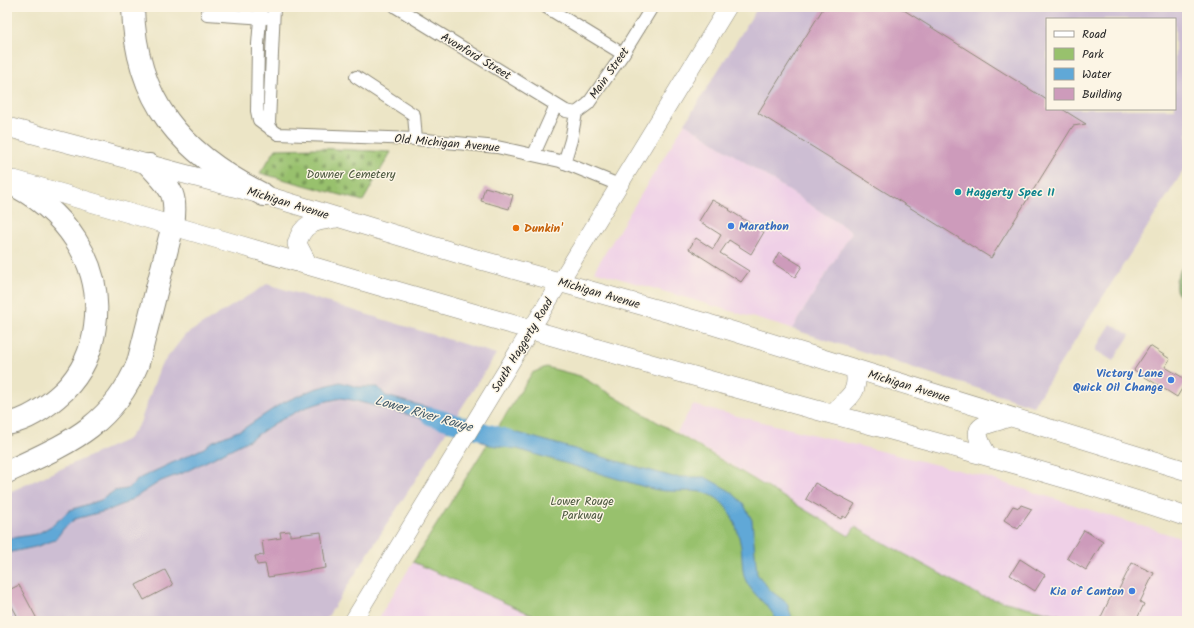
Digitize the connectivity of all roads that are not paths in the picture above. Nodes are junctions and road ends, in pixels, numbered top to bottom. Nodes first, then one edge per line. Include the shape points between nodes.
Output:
1 (133, 7) edge
2 (396, 7) edge
3 (546, 7) edge
4 (652, 7) edge
5 (728, 7) edge
6 (260, 12) edge
7 (274, 13) edge
8 (207, 14) dead end
9 (623, 54) junction
10 (356, 77) dead end
11 (556, 105) junction
12 (576, 113) junction
13 (7, 127) edge
14 (271, 130) junction
15 (416, 139) junction
16 (534, 154) junction
17 (564, 163) junction
18 (149, 166) junction
19 (7, 178) edge
20 (7, 182) edge
21 (619, 185) junction
22 (264, 195) junction
23 (337, 218) junction
24 (173, 225) junction
25 (308, 265) junction
26 (560, 282) junction
27 (530, 330) junction
28 (855, 370) junction
29 (833, 414) junction
30 (1009, 417) junction
31 (7, 424) edge
32 (987, 455) junction
33 (1187, 471) edge
34 (7, 472) edge
35 (1187, 517) edge
36 (353, 621) edge

1 - 22 highway via 141,67 169,122 193,149 214,167
2 - 11 street, Avonford Street
3 - 9 street
4 - 9 street, Main Street
5 - 21 main road, South Haggerty Road
6 - 7 street
6 - 8 street
6 - 14 street via 257,111 259,120
7 - 14 street via 268,123
9 - 12 street, Main Street via 588,104
10 - 15 street via 414,115
11 - 12 street, Avonford Street
11 - 16 street
12 - 17 street
13 - 18 main road, Michigan Avenue
14 - 15 street, Old Michigan Avenue via 278,134
15 - 16 street, Old Michigan Avenue via 497,147
16 - 17 street, Old Michigan Avenue
17 - 21 street, Old Michigan Avenue
18 - 22 main road, Michigan Avenue
18 - 24 highway via 173,193 176,207
19 - 24 main road
20 - 31 highway via 34,196 46,206 80,244 94,280 97,314 90,349 72,383 42,409
21 - 26 main road, South Haggerty Road
22 - 23 main road, Michigan Avenue
23 - 25 main road via 313,222 302,231 297,244
23 - 26 main road, Michigan Avenue
24 - 25 main road
24 - 34 highway via 138,362 126,389 110,409 89,428 56,448
25 - 27 main road
26 - 27 main road, South Haggerty Road
26 - 28 main road, Michigan Avenue via 709,324
27 - 29 main road
27 - 36 main road, South Haggerty Road
28 - 29 main road via 857,382 854,393 842,402
28 - 30 main road, Michigan Avenue
29 - 32 main road
30 - 32 main road via 983,425 979,430 978,441
30 - 33 main road, Michigan Avenue
32 - 35 main road via 1079,481

